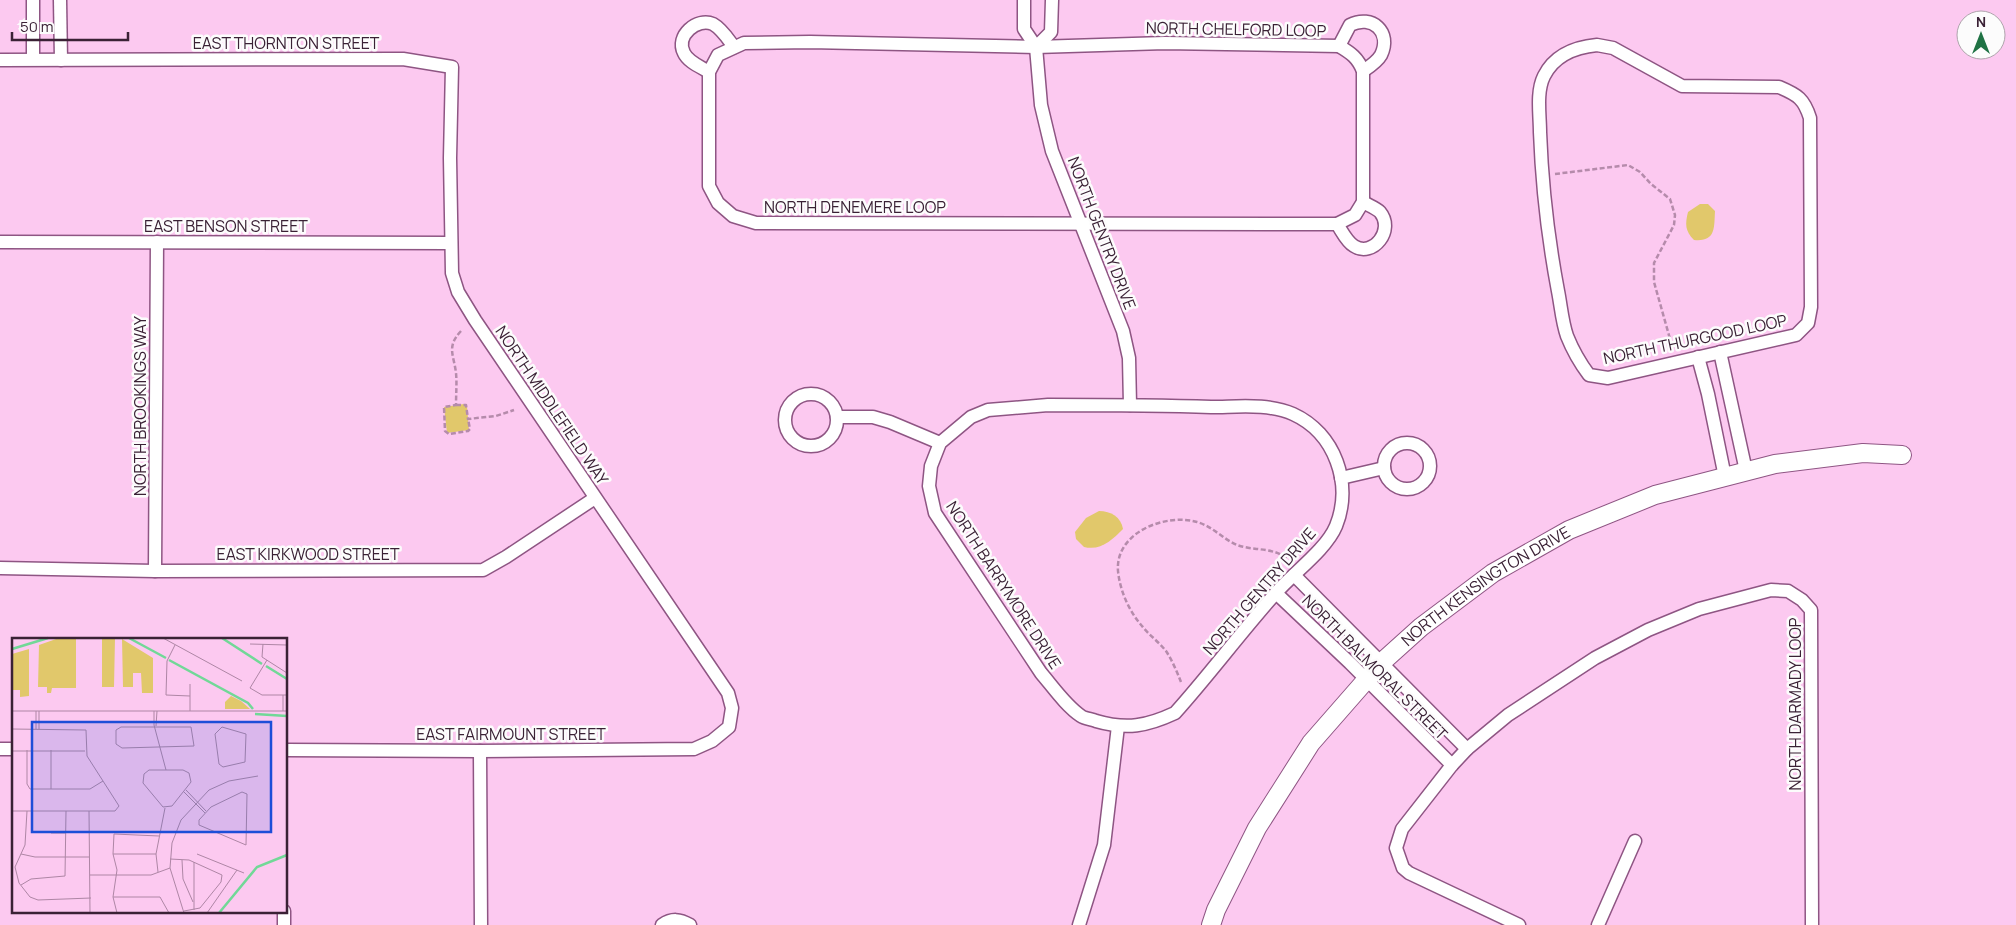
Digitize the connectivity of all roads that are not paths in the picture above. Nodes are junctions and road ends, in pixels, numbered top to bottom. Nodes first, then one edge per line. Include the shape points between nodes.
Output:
1 (33, 0) edge
2 (60, 0) edge
3 (1024, 0) edge
4 (1052, 0) edge
5 (1340, 46) junction
6 (734, 47) junction
7 (1036, 47) junction
8 (33, 59) junction
9 (0, 60) edge
10 (61, 60) junction
11 (452, 67) joint
12 (1363, 71) junction
13 (709, 72) junction
14 (1363, 202) junction
15 (1082, 222) junction
16 (1337, 224) junction
17 (0, 242) edge
18 (157, 242) junction
19 (451, 243) junction
20 (1720, 352) junction
21 (1698, 357) junction
22 (1130, 405) junction
23 (837, 417) junction
24 (940, 443) junction
25 (1902, 454) dead end
26 (1384, 468) dead end
27 (1746, 471) junction
28 (1725, 477) junction
29 (1341, 478) junction
30 (595, 498) junction
31 (0, 568) edge
32 (155, 571) junction
33 (1294, 575) junction
34 (1276, 592) junction
35 (1381, 663) junction
36 (1366, 679) junction
37 (1118, 726) junction
38 (729, 727) joint
39 (1467, 749) junction
40 (288, 750) edge
41 (480, 751) junction
42 (1452, 765) junction
43 (1635, 841) dead end
44 (284, 912) edge
45 (284, 925) edge
46 (481, 925) edge
47 (662, 925) edge
48 (690, 925) edge
49 (1079, 925) edge
50 (1211, 925) edge
51 (1519, 925) edge
52 (1598, 925) edge
53 (1812, 925) edge

1 - 8 street
2 - 10 street
3 - 7 street, NORTH GENTRY DRIVE via 1024,29
4 - 7 street via 1051,32
5 - 7 street, NORTH CHELFORD LOOP via 1165,43
5 - 12 street, NORTH CHELFORD LOOP via 1353,54
5 - 12 street via 1350,25 1367,21 1378,26 1384,39 1381,55
6 - 7 street via 744,43 810,42
6 - 13 street via 718,55
6 - 13 street via 720,29 706,22 695,24 686,32 684,53
7 - 15 street, NORTH GENTRY DRIVE via 1041,105 1052,151
8 - 9 street, EAST THORNTON STREET
8 - 10 street, EAST THORNTON STREET
10 - 11 street, EAST THORNTON STREET via 403,59
11 - 19 street, NORTH MIDDLEFIELD WAY
12 - 14 street
13 - 15 street, NORTH DENEMERE LOOP via 709,186 718,203 733,216 756,223
14 - 16 street via 1355,215
14 - 16 street via 1379,211 1384,219 1382,239 1374,246 1360,249 1353,246
15 - 16 street
15 - 22 street, NORTH GENTRY DRIVE via 1123,331 1129,358
17 - 18 street, EAST BENSON STREET
18 - 19 street, EAST BENSON STREET
18 - 32 street, NORTH BROOKINGS WAY
19 - 30 street, NORTH MIDDLEFIELD WAY via 452,273 458,292
20 - 21 street, NORTH THURGOOD LOOP
20 - 21 street, NORTH THURGOOD LOOP via 1796,335 1808,323 1811,307 1810,118 1805,103 1780,86 1682,86 1613,48 1598,45 1565,53 1544,76 1540,101 1541,149 1550,249 1567,334 1576,356 1589,376 1608,378
20 - 27 street
21 - 28 street
22 - 24 street, NORTH BARRYMORE DRIVE via 1048,405 988,410 972,417
22 - 29 street, NORTH GENTRY DRIVE via 1270,408 1294,415 1322,434 1333,451
23 - 23 street via 833,434 827,440 811,445 795,440 789,433 785,417 787,409 799,397 816,394 830,402
23 - 24 street via 873,417
24 - 37 street, NORTH BARRYMORE DRIVE via 931,466 929,486 935,513 1041,673 1060,696 1082,716
25 - 27 street, NORTH KENSINGTON DRIVE via 1863,453 1775,464
26 - 29 street
27 - 28 street, NORTH KENSINGTON DRIVE
28 - 35 street, NORTH KENSINGTON DRIVE via 1655,495 1569,530 1493,574 1421,627
29 - 33 street, NORTH GENTRY DRIVE via 1342,508 1335,528
30 - 32 street, EAST KIRKWOOD STREET via 483,570
30 - 38 street, NORTH MIDDLEFIELD WAY via 728,693 732,708
31 - 32 street, EAST KIRKWOOD STREET
33 - 34 street, NORTH GENTRY DRIVE
33 - 35 street, NORTH BALMORAL STREET
34 - 36 street, NORTH BALMORAL STREET
34 - 37 street, NORTH GENTRY DRIVE via 1175,713 1155,722
35 - 36 street, NORTH KENSINGTON DRIVE
35 - 39 street, NORTH BALMORAL STREET
36 - 42 street, NORTH BALMORAL STREET
36 - 50 street, NORTH KENSINGTON DRIVE via 1311,743 1262,820
37 - 49 street via 1104,845
38 - 41 street, EAST FAIRMOUNT STREET via 712,741 694,749
39 - 42 street, NORTH DARMADY LOOP
39 - 53 street, NORTH DARMADY LOOP via 1508,715 1595,658 1648,630 1699,609 1771,590 1788,591 1811,610
40 - 41 street, EAST FAIRMOUNT STREET
41 - 46 street
42 - 51 street, NORTH DARMADY LOOP via 1402,829 1396,848 1403,868
43 - 52 street
44 - 45 street
47 - 48 street via 674,920

